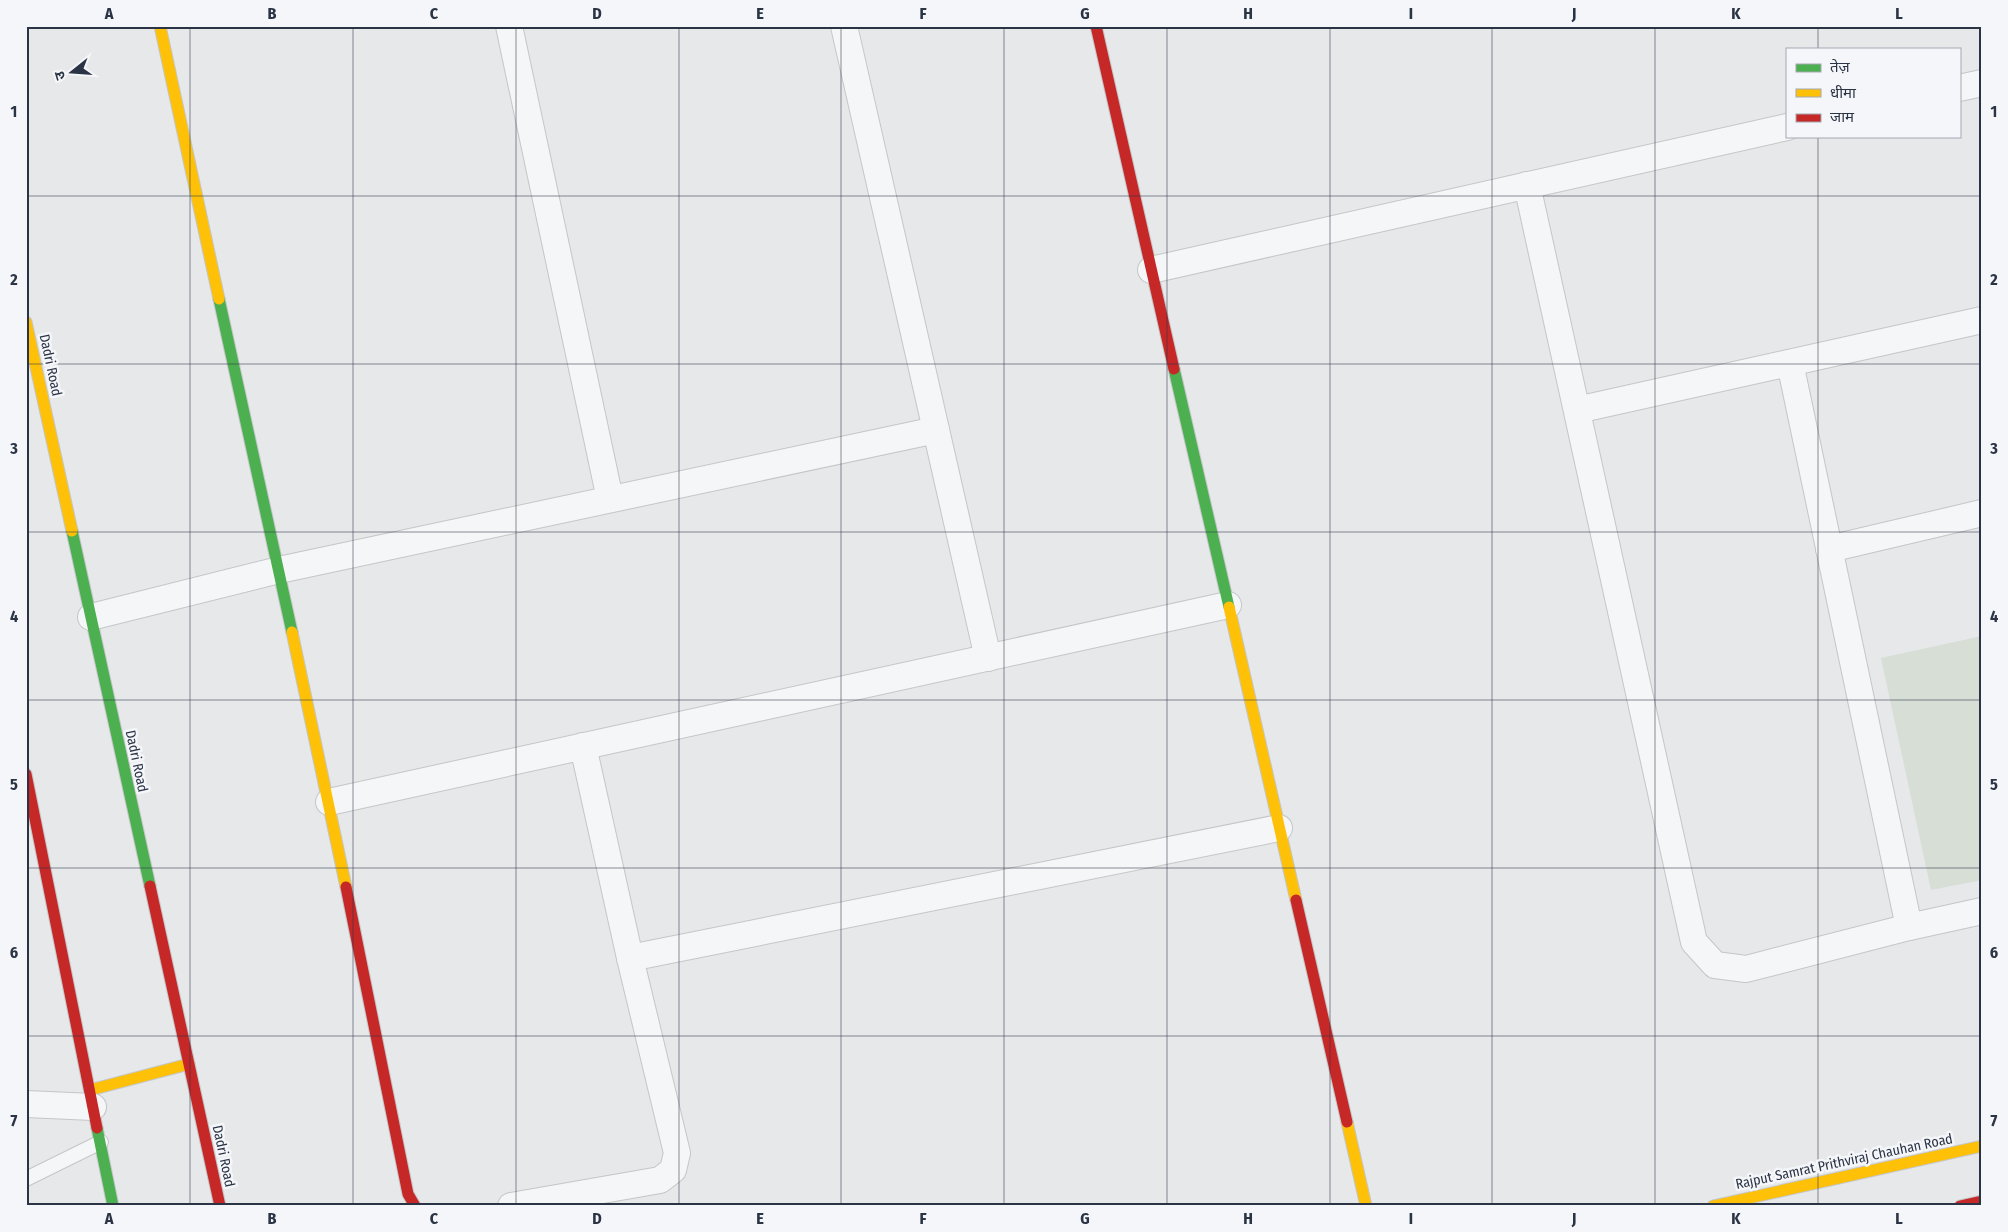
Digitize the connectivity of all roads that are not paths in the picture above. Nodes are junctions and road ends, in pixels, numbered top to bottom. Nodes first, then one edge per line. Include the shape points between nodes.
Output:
1 (160, 26) edge
2 (844, 26) edge
3 (1096, 26) edge
4 (513, 27) edge
5 (1982, 83) edge
6 (1960, 88) edge
7 (1786, 127) edge
8 (1527, 185) junction
9 (1151, 270) junction
10 (1982, 320) edge
11 (26, 322) edge
12 (1790, 363) junction
13 (1577, 410) junction
14 (936, 430) junction
15 (610, 499) junction
16 (1982, 513) edge
17 (1829, 549) junction
18 (279, 570) junction
19 (1228, 605) junction
20 (91, 617) junction
21 (988, 658) junction
22 (583, 746) junction
23 (26, 774) edge
24 (328, 802) junction
25 (1279, 828) junction
26 (1982, 911) edge
27 (1908, 927) junction
28 (630, 958) junction
29 (189, 1064) junction
30 (92, 1098) junction
31 (26, 1104) edge
32 (100, 1142) junction
33 (1982, 1146) edge
34 (26, 1179) edge
35 (1982, 1201) edge
36 (114, 1206) edge
37 (220, 1206) edge
38 (415, 1206) edge
39 (511, 1206) edge
40 (1366, 1206) edge
41 (1713, 1206) edge
42 (1960, 1206) edge

1 - 18 street
2 - 14 street
3 - 9 street
4 - 15 street
5 - 6 street
7 - 8 street
8 - 9 street
8 - 13 street
9 - 19 street
10 - 12 street
11 - 20 street, Dadri Road
12 - 13 street
12 - 17 street
13 - 27 street via 1694,942 1715,965 1746,969
14 - 15 street
14 - 21 street
15 - 18 street
16 - 17 street
17 - 27 street
18 - 20 street
18 - 24 street
19 - 21 street
19 - 25 street
20 - 29 street, Dadri Road
21 - 22 street
22 - 24 street
22 - 28 street
23 - 30 street
24 - 38 street via 408,1194
25 - 28 street
25 - 40 street
26 - 27 street
28 - 39 street via 677,1153 673,1170 660,1180
29 - 30 street
29 - 37 street, Dadri Road
30 - 31 street
30 - 32 street
32 - 34 lane
32 - 36 street
33 - 41 street, Rajput Samrat Prithviraj Chauhan Road
35 - 42 street

